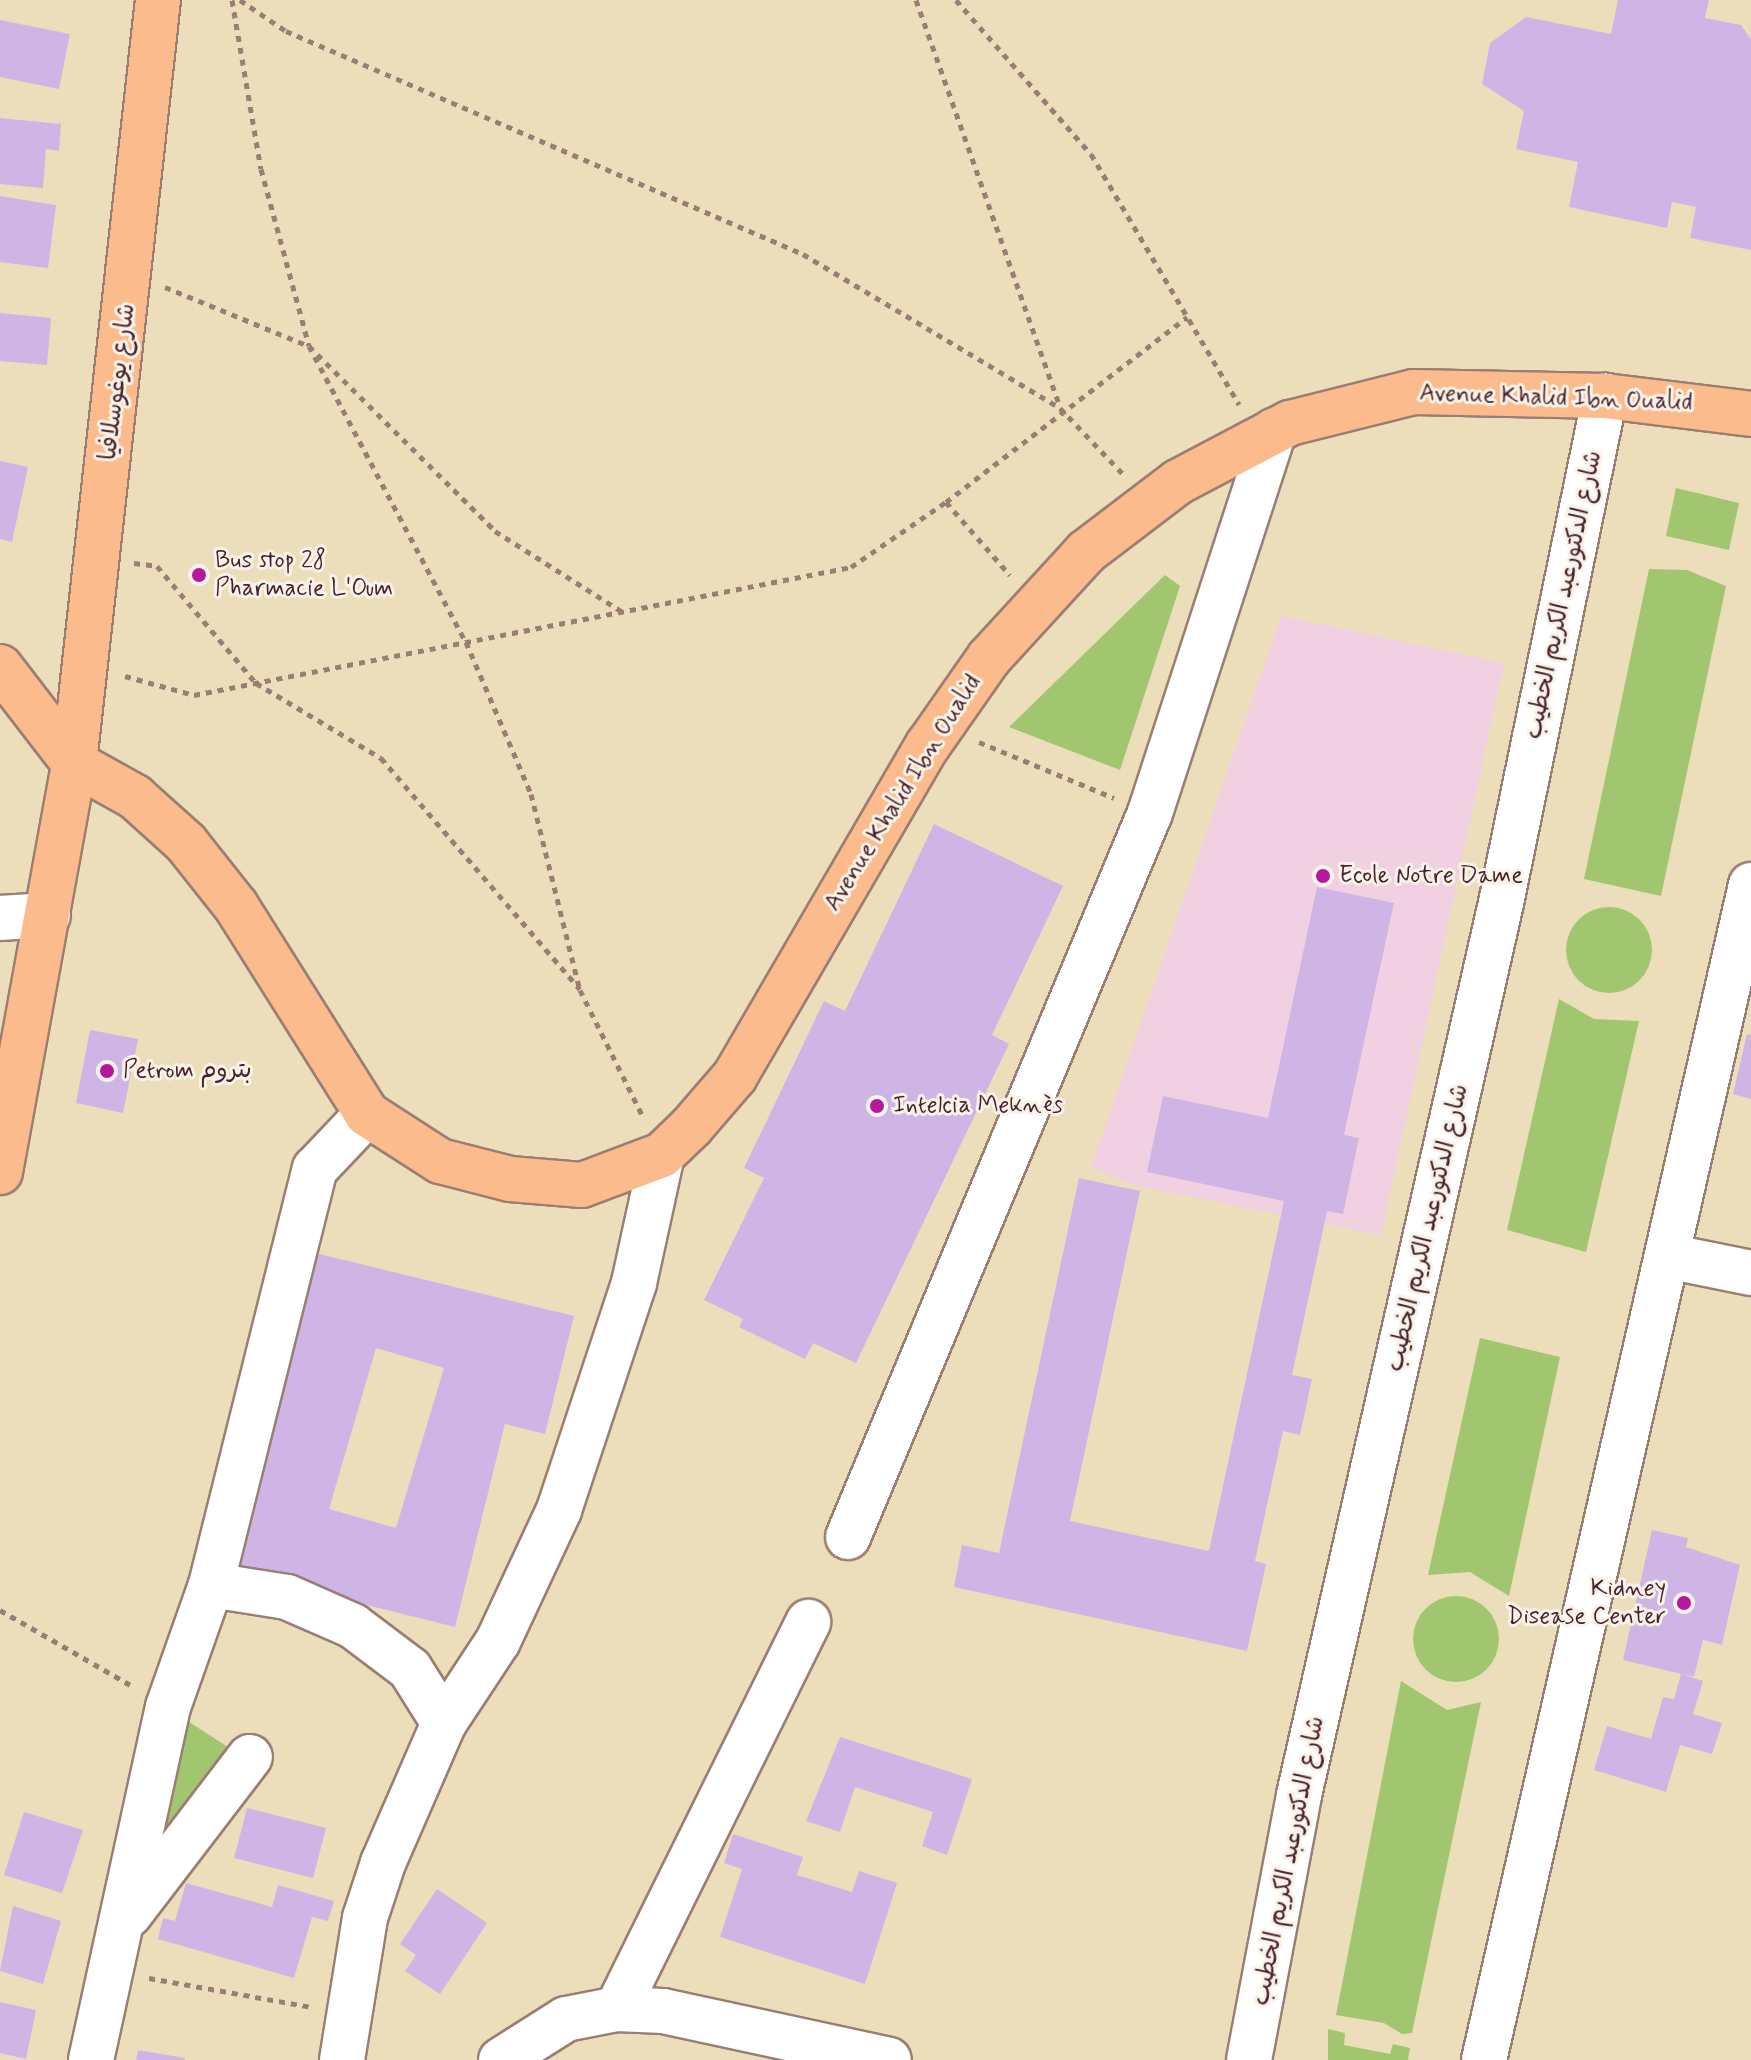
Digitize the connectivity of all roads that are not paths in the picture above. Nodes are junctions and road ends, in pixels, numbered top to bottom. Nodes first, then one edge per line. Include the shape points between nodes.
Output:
1 (158, 0) edge
2 (1605, 396) junction
3 (1751, 414) edge
4 (1267, 435) junction
5 (0, 667) edge
6 (74, 763) junction
7 (1751, 885) edge
8 (48, 915) junction
9 (0, 918) edge
10 (367, 1114) junction
11 (662, 1155) junction
12 (0, 1172) edge
13 (1667, 1256) junction
14 (1751, 1273) edge
15 (848, 1537) dead end
16 (211, 1585) junction
17 (808, 1622) dead end
18 (444, 1723) junction
19 (250, 1757) dead end
20 (121, 1926) junction
21 (617, 2009) junction
22 (91, 2060) edge
23 (342, 2060) edge
24 (501, 2060) edge
25 (889, 2060) edge
26 (1249, 2060) edge
27 (1484, 2060) edge

1 - 6 main road, شارع يوغوسلافيا
2 - 3 main road, Avenue Khalid Ibn Oualid
2 - 4 main road, Avenue Khalid Ibn Oualid via 1413,392
2 - 26 street, شارع الدكتورعبد الكريم الخطيب via 1501,903 1299,1795
4 - 11 main road, Avenue Khalid Ibn Oualid via 1150,503 1086,552 1037,606 941,726 735,1076
4 - 15 street via 1150,813
5 - 6 main road
6 - 8 main road, شارع يوغوسلافيا
6 - 10 main road via 135,797 186,843 236,906
7 - 13 street
8 - 9 street
8 - 12 main road, شارع يوغوسلافيا
10 - 11 main road via 440,1161 510,1179 582,1185
10 - 16 street via 315,1169
11 - 18 street via 634,1283 559,1510 498,1641
13 - 14 street
13 - 27 street
16 - 18 street via 287,1597 353,1626 410,1669
16 - 20 street via 168,1707
17 - 21 street
18 - 23 street via 383,1863
19 - 20 street
20 - 22 street
21 - 24 street via 566,2019
21 - 25 street via 663,2011

